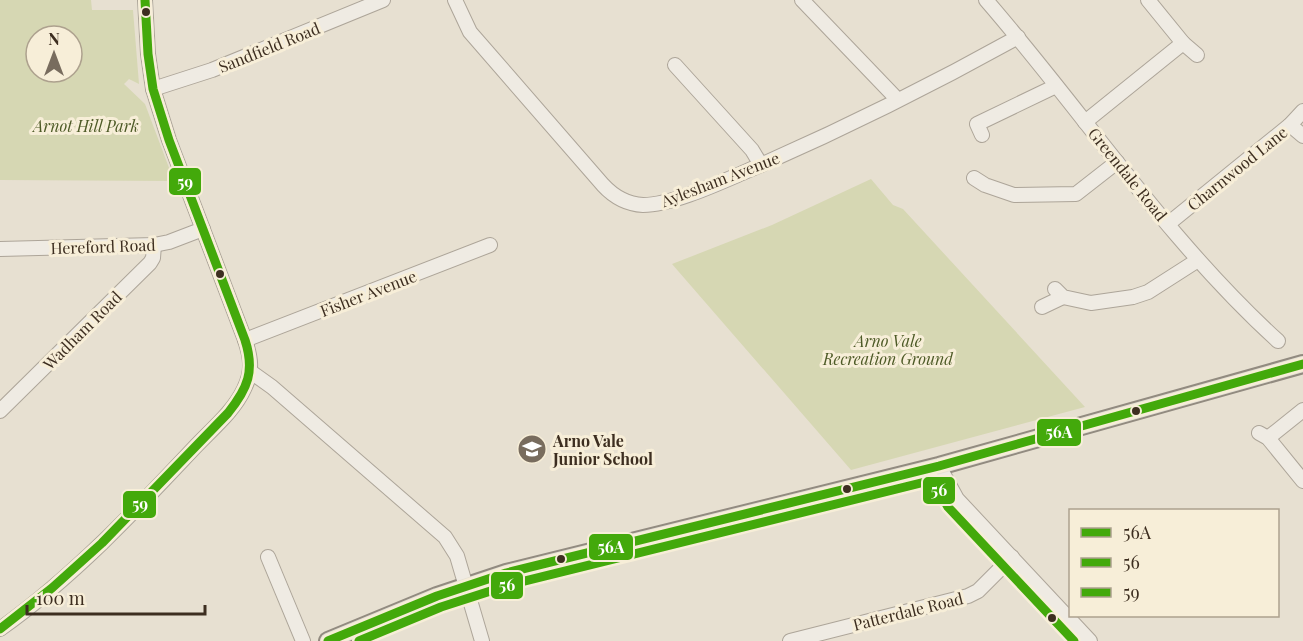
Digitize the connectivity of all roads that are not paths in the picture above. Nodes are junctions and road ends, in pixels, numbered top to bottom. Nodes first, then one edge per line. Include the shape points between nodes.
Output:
1 (144, 0) edge
2 (383, 0) edge
3 (455, 0) edge
4 (802, 0) edge
5 (986, 0) edge
6 (1148, 0) edge
7 (1018, 37) junction
8 (1183, 43) junction
9 (1197, 55) dead end
10 (676, 64) dead end
11 (1056, 86) junction
12 (153, 89) junction
13 (897, 99) junction
14 (1303, 111) edge
15 (1085, 122) junction
16 (1290, 125) junction
17 (982, 135) dead end
18 (1303, 136) edge
19 (1117, 162) junction
20 (762, 165) junction
21 (984, 179) dead end
22 (1168, 224) junction
23 (203, 229) junction
24 (154, 245) junction
25 (490, 245) dead end
26 (0, 249) edge
27 (1198, 260) junction
28 (1042, 307) dead end
29 (245, 340) junction
30 (1278, 341) dead end
31 (1303, 364) edge
32 (251, 372) junction
33 (1303, 410) edge
34 (0, 411) edge
35 (939, 466) junction
36 (1303, 481) edge
37 (268, 557) dead end
38 (1012, 557) junction
39 (465, 586) junction
40 (0, 629) edge
41 (303, 641) edge
42 (328, 641) edge
43 (482, 641) edge
44 (790, 641) edge
45 (1090, 641) edge

1 - 12 street
2 - 12 street, Sandfield Road via 212,70
3 - 20 street, Aylesham Avenue via 470,32 617,198 644,205 671,200
4 - 13 street
5 - 7 street, Greendale Road
6 - 8 street
7 - 11 street, Greendale Road
7 - 13 street, Aylesham Avenue
8 - 9 street
8 - 15 street
10 - 20 street
11 - 15 street, Greendale Road
11 - 17 street via 977,124
12 - 23 street
13 - 20 street, Aylesham Avenue
14 - 16 street, Charnwood Lane
15 - 19 street, Greendale Road
16 - 18 street
16 - 22 street, Charnwood Lane
19 - 21 street via 1076,195 1014,195
19 - 22 street, Greendale Road
22 - 27 street, Greendale Road
23 - 24 street, Hereford Road
23 - 29 street
24 - 26 street, Hereford Road
24 - 34 street, Wadham Road via 150,263
25 - 29 street, Fisher Avenue
27 - 28 street via 1148,292 1133,297 1091,303 1059,293
27 - 30 street, Greendale Road via 1271,327
29 - 32 street
31 - 35 main road
32 - 39 street via 445,537 457,556
32 - 40 street via 238,400 154,490 80,564
33 - 36 street via 1264,435
35 - 38 street via 957,499
35 - 39 main road
37 - 41 street
38 - 44 street, Patterdale Road via 968,596
38 - 45 street
39 - 42 main road
39 - 43 street

